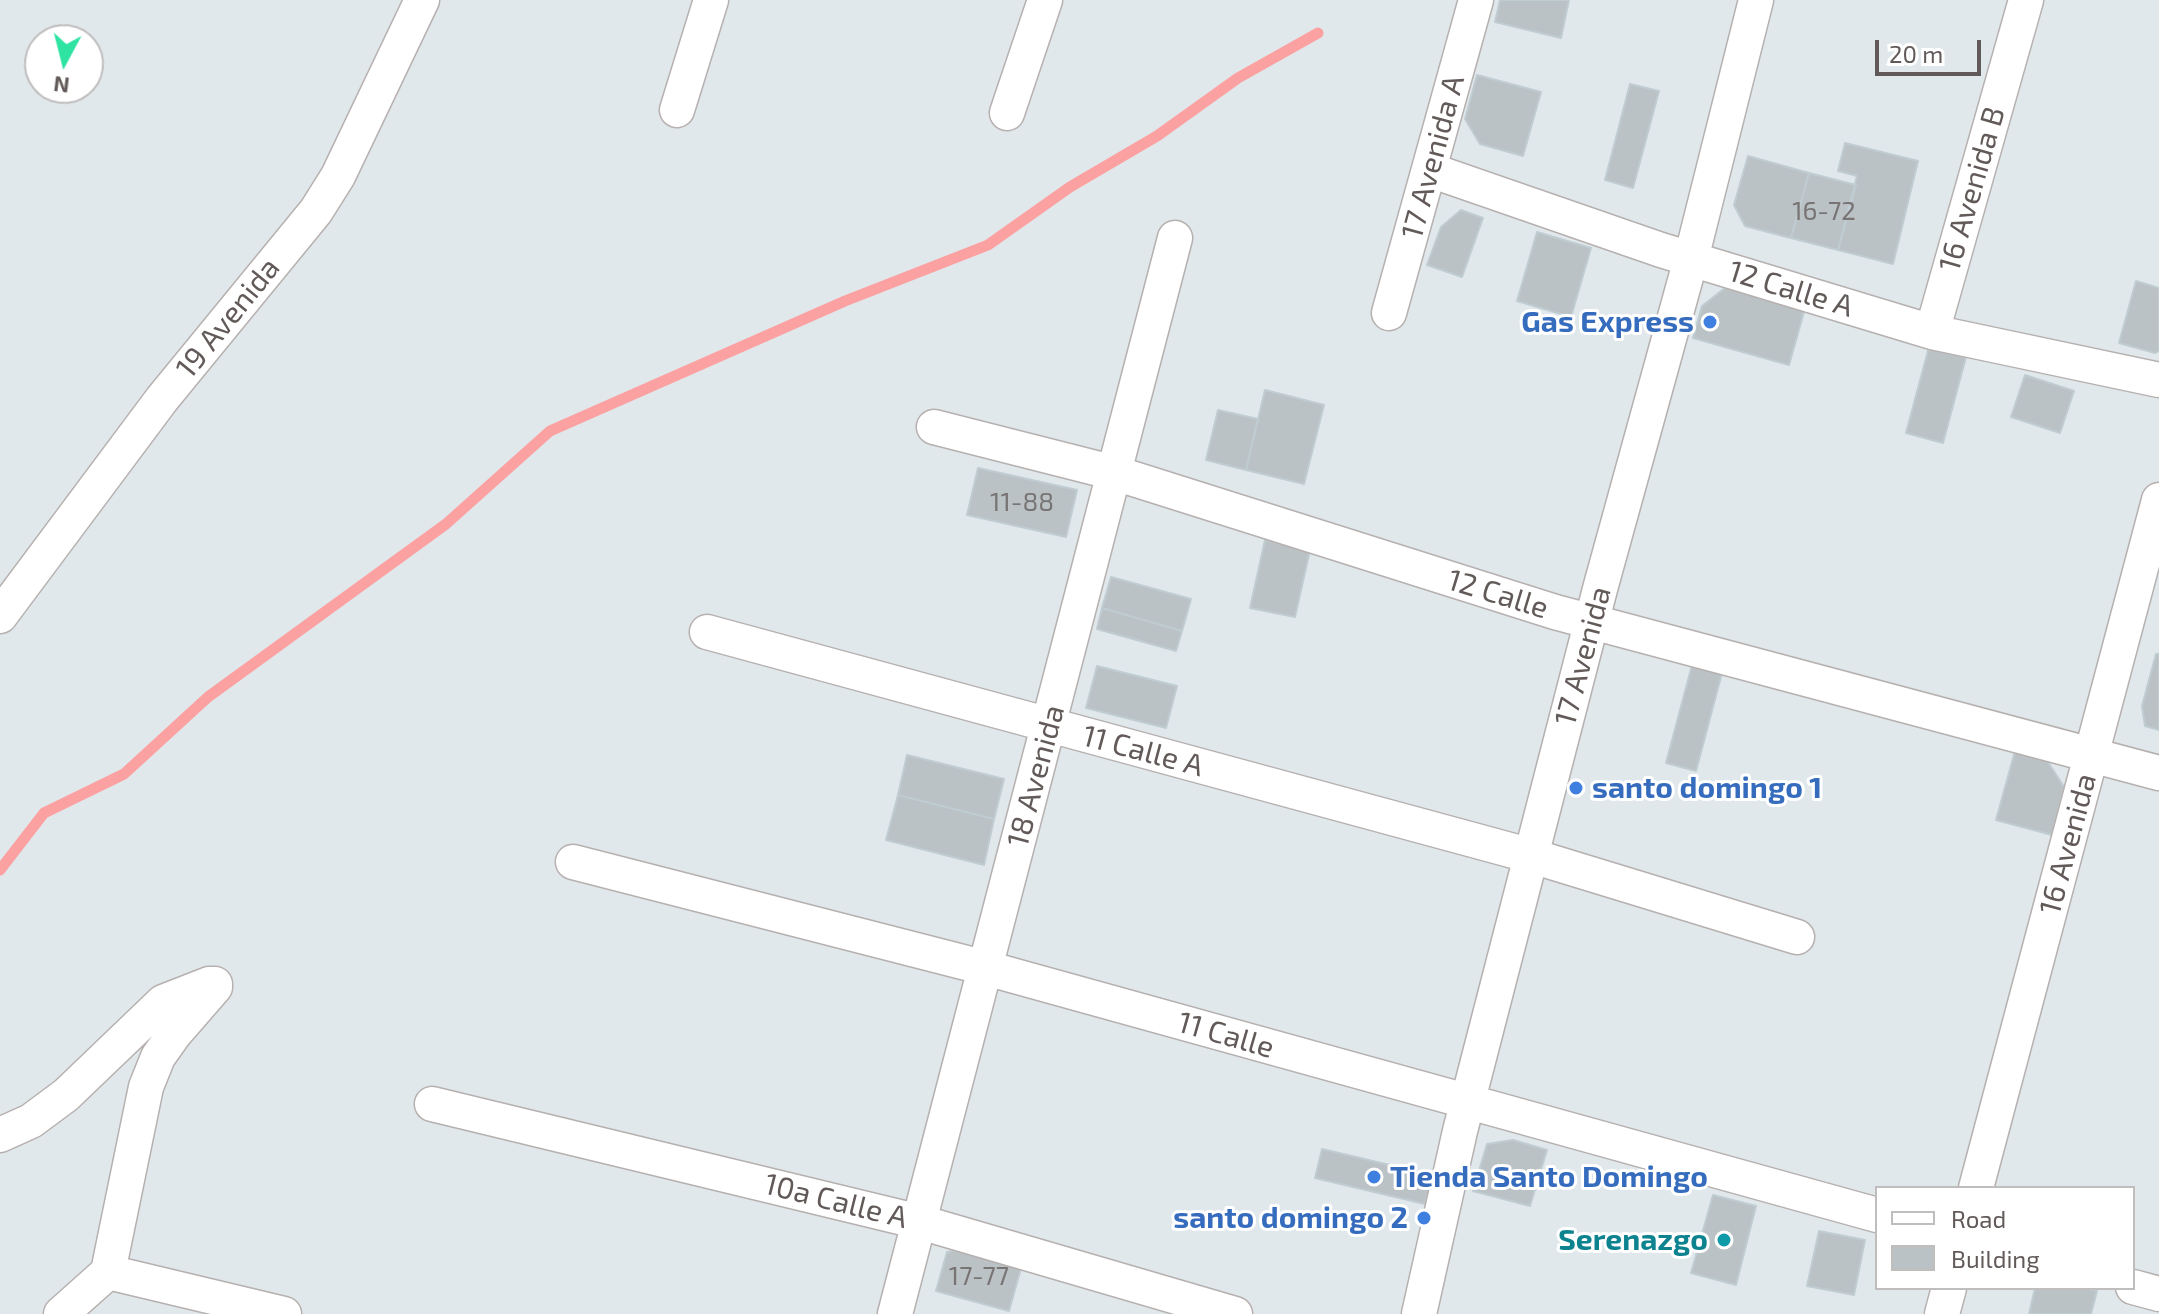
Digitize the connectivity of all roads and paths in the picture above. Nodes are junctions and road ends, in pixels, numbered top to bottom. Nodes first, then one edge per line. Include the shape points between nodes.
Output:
1 (422, 0) edge
2 (711, 0) edge
3 (1476, 0) edge
4 (1756, 0) edge
5 (2026, 0) edge
6 (1046, 1) edge
7 (677, 110) dead end
8 (1007, 113) dead end
9 (1430, 170) junction
10 (1175, 238) dead end
11 (1691, 259) junction
12 (1389, 313) dead end
13 (1932, 332) junction
14 (2159, 380) edge
15 (934, 427) dead end
16 (1115, 473) junction
17 (2159, 500) edge
18 (0, 616) edge
19 (1592, 622) junction
20 (707, 632) dead end
21 (1049, 725) junction
22 (2093, 754) junction
23 (2159, 773) edge
24 (1532, 856) junction
25 (573, 862) dead end
26 (1797, 937) dead end
27 (986, 968) junction
28 (1468, 1101) junction
29 (432, 1104) dead end
30 (0, 1135) edge
31 (1977, 1186) edge
32 (1875, 1214) edge
33 (920, 1222) junction
34 (108, 1272) junction
35 (1948, 1290) edge
36 (61, 1314) edge
37 (284, 1314) edge
38 (895, 1314) edge
39 (1235, 1314) edge
40 (1419, 1314) edge
41 (1942, 1314) edge

1 - 18 street, 19 Avenida via 316,211 162,399
2 - 7 street
3 - 9 street, 17 Avenida A
4 - 11 street, 17 Avenida
5 - 13 street, 16 Avenida B
6 - 8 street
9 - 11 street, 12 Calle A
9 - 12 street, 17 Avenida A
10 - 16 street, 18 Avenida
11 - 13 street, 12 Calle A
11 - 19 street, 17 Avenida
13 - 14 street, 12 Calle A
15 - 16 street, 12 Calle
16 - 19 street, 12 Calle
16 - 21 street, 18 Avenida
17 - 22 street, 16 Avenida
19 - 22 street, 12 Calle
19 - 24 street, 17 Avenida
20 - 21 street, 11 Calle A
21 - 24 street, 11 Calle A
21 - 27 street, 18 Avenida
22 - 23 street, 12 Calle
22 - 31 street, 16 Avenida
24 - 26 street, 11 Calle A
24 - 28 street, 17 Avenida
25 - 27 street, 11 Calle
27 - 28 street, 11 Calle
27 - 33 street, 18 Avenida
28 - 32 street, 11 Calle
28 - 40 street, 17 Avenida
29 - 33 street, 10a Calle A
30 - 34 street via 31,1121 66,1095 163,1002 214,983 158,1057 146,1087
33 - 38 street, 18 Avenida
33 - 39 street, 10a Calle A
34 - 36 street
34 - 37 street
35 - 41 street

